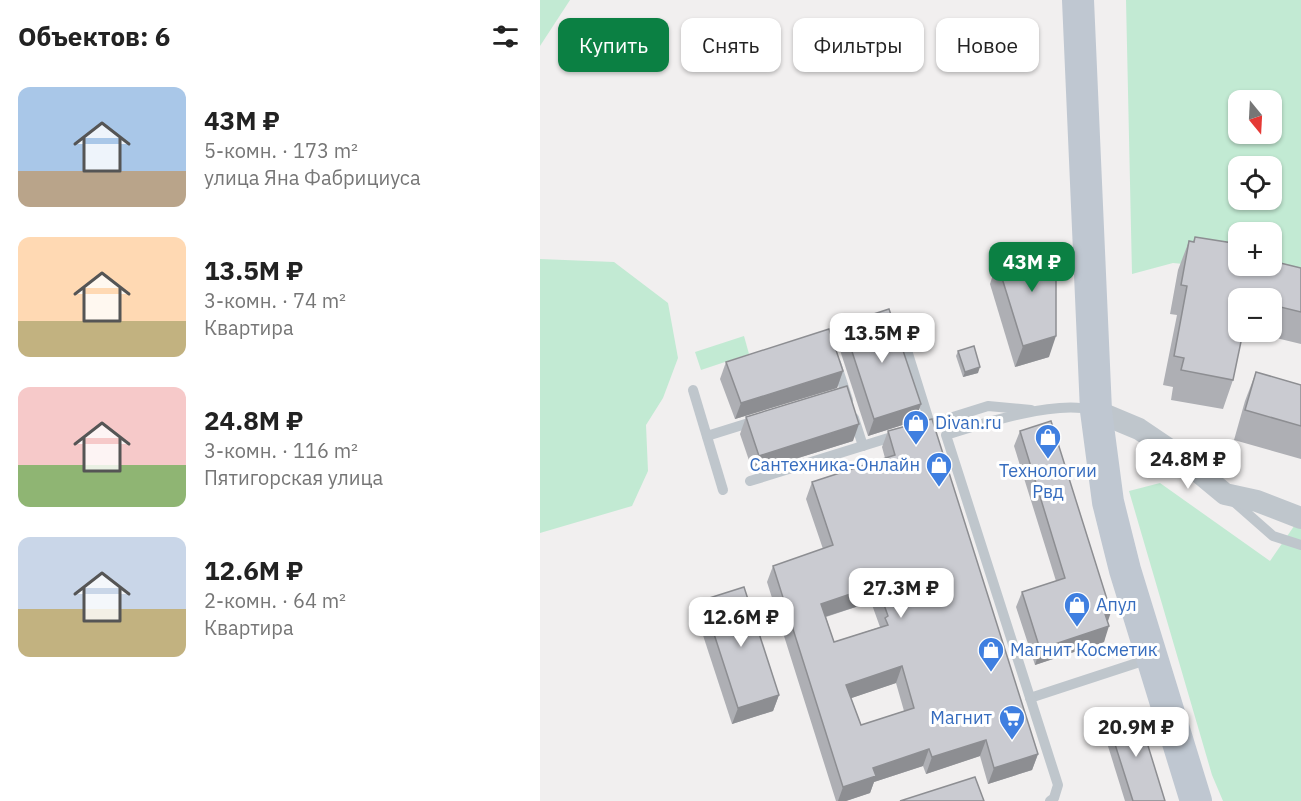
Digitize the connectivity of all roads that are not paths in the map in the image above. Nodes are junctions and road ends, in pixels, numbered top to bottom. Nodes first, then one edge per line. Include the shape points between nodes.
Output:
1 (1078, 0) edge
2 (900, 328) dead end
3 (833, 353) edge
4 (693, 390) dead end
5 (1047, 411) junction
6 (1096, 411) junction
7 (771, 416) edge
8 (930, 424) junction
9 (707, 436) junction
10 (863, 446) junction
11 (750, 482) dead end
12 (723, 490) dead end
13 (1225, 494) junction
14 (1301, 518) edge
15 (1301, 545) edge
16 (1152, 658) junction
17 (1030, 698) junction
18 (1050, 801) edge
19 (1196, 801) edge

1 - 6 main road
2 - 8 lane
3 - 10 lane via 840,394
4 - 9 lane
5 - 6 lane via 1078,406
5 - 8 lane via 988,406
5 - 17 lane via 992,420 946,435
6 - 13 street via 1138,429
6 - 16 main road via 1107,502
7 - 9 lane
8 - 10 lane
9 - 12 lane
10 - 11 lane
13 - 14 street
13 - 15 lane via 1273,536
16 - 17 lane
16 - 19 main road
17 - 18 lane via 1058,785

